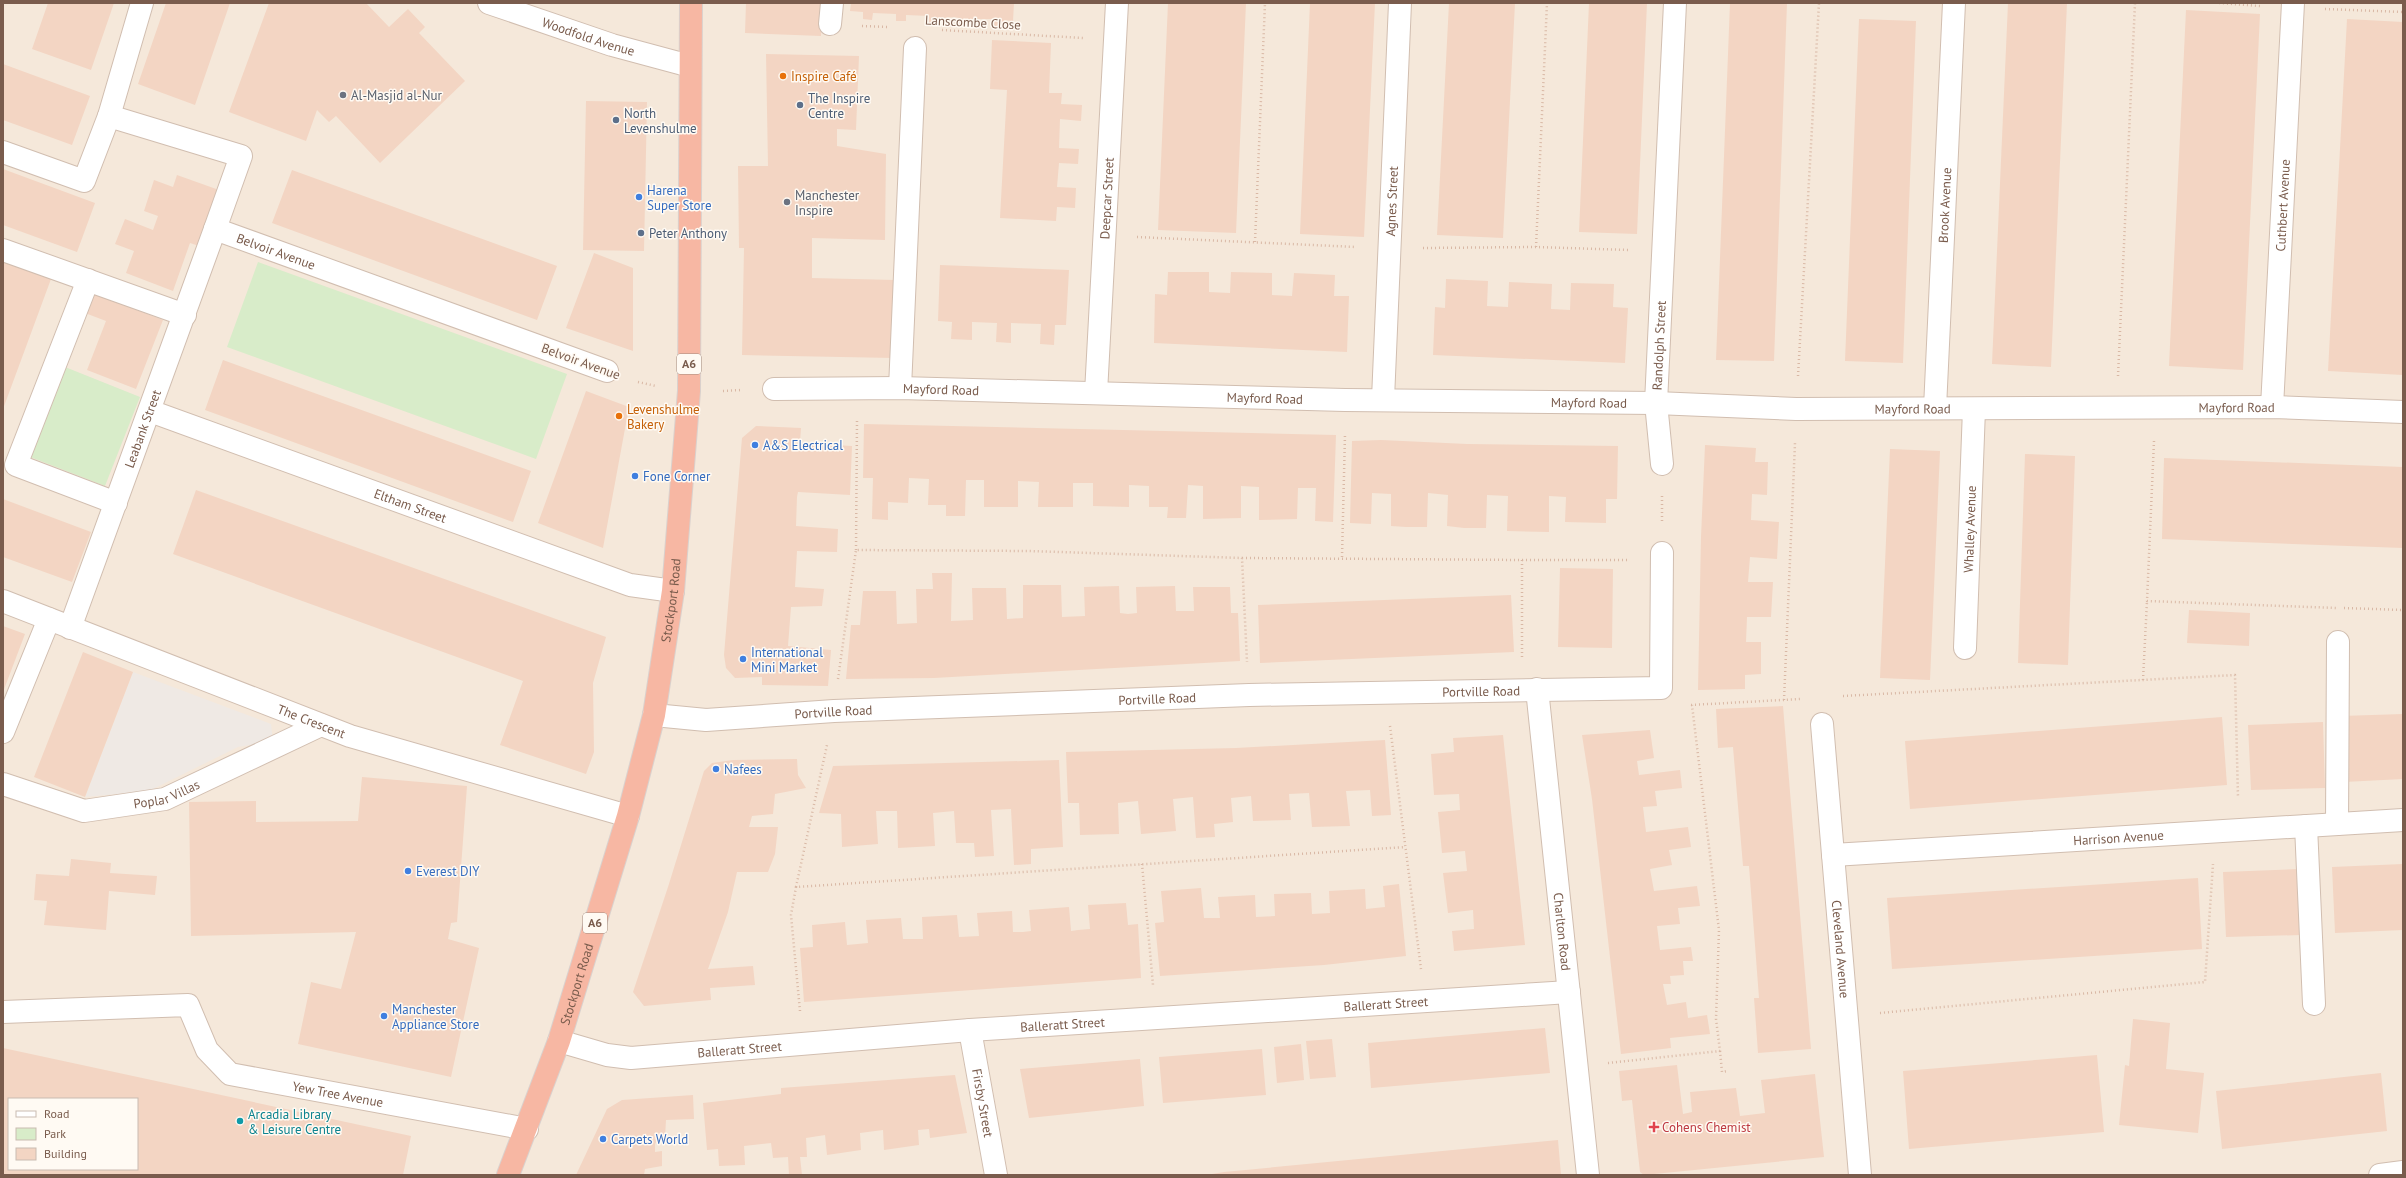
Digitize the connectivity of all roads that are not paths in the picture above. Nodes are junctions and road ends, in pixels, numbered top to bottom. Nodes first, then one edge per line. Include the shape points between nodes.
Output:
1 (142, 3) edge
2 (489, 3) edge
3 (691, 3) edge
4 (1117, 3) edge
5 (1400, 3) edge
6 (1675, 3) edge
7 (1954, 3) edge
8 (2293, 5) edge
9 (915, 48) dead end
10 (690, 66) junction
11 (109, 116) junction
12 (3, 152) edge
13 (215, 229) junction
14 (3, 250) edge
15 (88, 280) junction
16 (185, 315) junction
17 (607, 370) road end
18 (900, 388) junction
19 (774, 389) road end
20 (1096, 393) junction
21 (1383, 399) junction
22 (1656, 403) junction
23 (2272, 407) junction
24 (1935, 408) junction
25 (1974, 409) junction
26 (150, 411) junction
27 (2403, 412) edge
28 (1662, 464) road end
29 (116, 503) junction
30 (1662, 556) road end
31 (674, 591) junction
32 (3, 601) edge
33 (49, 619) junction
34 (70, 628) junction
35 (2338, 642) dead end
36 (1965, 648) dead end
37 (1530, 689) junction
38 (654, 715) junction
39 (1822, 724) road end
40 (321, 725) junction
41 (3, 732) edge
42 (3, 784) edge
43 (628, 816) junction
44 (2403, 820) edge
45 (2337, 824) junction
46 (2306, 826) junction
47 (1833, 855) junction
48 (1569, 992) junction
49 (2314, 1004) dead end
50 (3, 1012) edge
51 (970, 1030) junction
52 (559, 1041) junction
53 (527, 1129) junction
54 (2403, 1172) edge
55 (508, 1175) edge
56 (996, 1175) edge
57 (1588, 1175) edge
58 (1860, 1175) edge
59 (2380, 1175) edge

1 - 11 street
2 - 10 street, Woodfold Avenue via 612,45
3 - 10 highway, Stockport Road / A6
4 - 20 street, Deepcar Street
5 - 21 street, Agnes Street
6 - 22 street, Randolph Street
7 - 24 street, Brook Avenue
8 - 23 street, Cuthbert Avenue
9 - 18 street
10 - 31 highway, Stockport Road / A6 via 689,391
11 - 12 street via 84,181
11 - 13 street via 241,156
13 - 16 street, Leabank Street
13 - 17 street, Belvoir Avenue
14 - 15 street
15 - 16 street
15 - 29 street via 16,465
16 - 26 street, Leabank Street
18 - 19 street, Mayford Road
18 - 20 street, Mayford Road
20 - 21 street, Mayford Road
21 - 22 street, Mayford Road
22 - 24 street, Mayford Road via 1796,409
22 - 28 street, Randolph Street
23 - 25 street, Mayford Road
23 - 27 street, Mayford Road
24 - 25 street, Mayford Road
25 - 36 street, Whalley Avenue
26 - 29 street, Leabank Street
26 - 31 street, Eltham Street via 630,585
29 - 34 street, Leabank Street
30 - 37 street, Portville Road via 1661,688
31 - 38 highway, Stockport Road / A6
32 - 33 street, The Crescent
33 - 34 street, The Crescent
33 - 41 street
34 - 40 street, The Crescent
35 - 45 street
37 - 38 street, Portville Road via 1249,695 834,711 706,720
37 - 48 street, Charlton Road
38 - 43 highway, Stockport Road / A6
39 - 47 street, Cleveland Avenue
40 - 42 street, Poplar Villas via 165,799 84,810
40 - 43 street, The Crescent via 350,736
43 - 52 highway, Stockport Road / A6
44 - 45 street, Harrison Avenue
45 - 46 street, Harrison Avenue
46 - 47 street, Harrison Avenue
46 - 49 street
47 - 58 street, Cleveland Avenue
48 - 51 street, Balleratt Street
48 - 57 street, Charlton Road
50 - 53 street, Yew Tree Avenue via 188,1005 207,1050 230,1074
51 - 52 street, Balleratt Street via 631,1058 607,1055
51 - 56 street, Firsby Street
52 - 53 highway, Stockport Road / A6
53 - 55 highway, Stockport Road / A6
54 - 59 street

